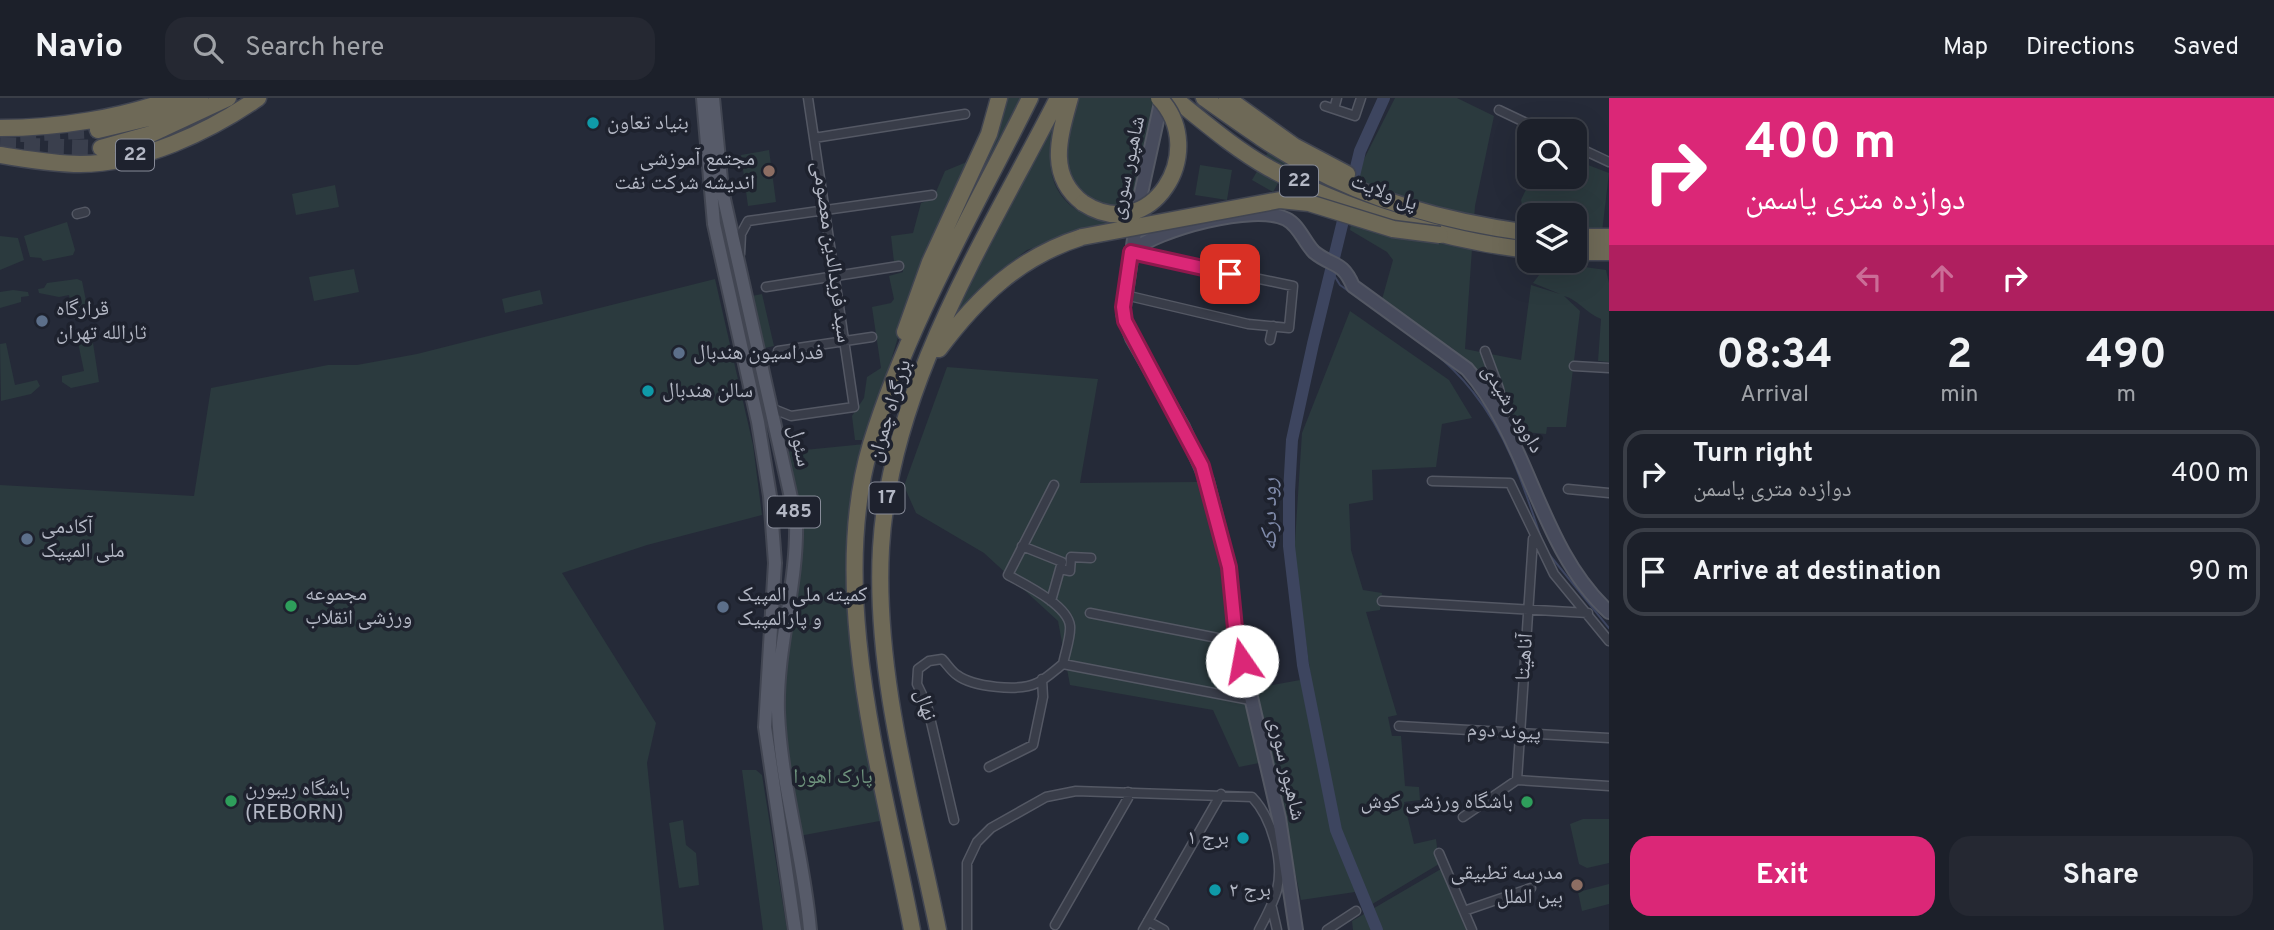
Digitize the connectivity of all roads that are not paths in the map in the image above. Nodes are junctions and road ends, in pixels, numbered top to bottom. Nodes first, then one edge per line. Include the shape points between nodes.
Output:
1 (175, 98) edge
2 (200, 98) edge
3 (228, 98) edge
4 (258, 98) edge
5 (696, 98) edge
6 (703, 98) edge
7 (713, 98) edge
8 (721, 98) edge
9 (808, 98) edge
10 (999, 98) edge
11 (1030, 98) edge
12 (1058, 98) edge
13 (1070, 98) edge
14 (1161, 98) edge
15 (1174, 98) edge
16 (1204, 98) edge
17 (1227, 98) edge
18 (1337, 98) edge
19 (1361, 98) edge
20 (1325, 106) dead end
21 (1334, 109) junction
22 (1499, 110) dead end
23 (965, 114) dead end
24 (1518, 119) edge
25 (0, 128) edge
26 (98, 130) tunnel mouth
27 (814, 138) junction
28 (101, 148) tunnel mouth
29 (1587, 152) edge
30 (0, 155) edge
31 (1609, 162) edge
32 (715, 190) junction
33 (932, 195) dead end
34 (1146, 198) junction
35 (1405, 204) junction
36 (825, 210) junction
37 (1137, 212) junction
38 (1186, 226) junction
39 (1517, 231) edge
40 (1440, 235) junction
41 (1587, 237) edge
42 (1609, 237) edge
43 (1517, 248) edge
44 (1131, 252) junction
45 (1587, 252) edge
46 (1609, 252) edge
47 (739, 266) junction
48 (899, 266) dead end
49 (834, 276) junction
50 (766, 287) dead end
51 (1125, 295) junction
52 (1273, 326) junction
53 (872, 337) dead end
54 (1270, 340) dead end
55 (844, 341) junction
56 (778, 351) dead end
57 (1485, 351) dead end
58 (1574, 366) dead end
59 (1609, 368) edge
60 (898, 370) junction
61 (923, 370) junction
62 (771, 408) junction
63 (1505, 428) junction
64 (786, 475) junction
65 (1432, 481) dead end
66 (1054, 485) dead end
67 (1569, 489) dead end
68 (1609, 492) edge
69 (772, 524) junction
70 (1534, 534) junction
71 (1022, 546) junction
72 (1091, 558) dead end
73 (1061, 566) junction
74 (1051, 601) junction
75 (1382, 601) dead end
76 (1529, 611) junction
77 (1609, 612) edge
78 (1090, 613) dead end
79 (1588, 613) junction
80 (1609, 641) edge
81 (1238, 642) junction
82 (1063, 664) junction
83 (1042, 679) junction
84 (1250, 700) junction
85 (1399, 726) dead end
86 (1519, 733) junction
87 (1609, 738) edge
88 (989, 767) dead end
89 (1517, 780) junction
90 (1609, 786) edge
91 (1128, 792) junction
92 (1221, 794) junction
93 (1463, 817) dead end
94 (954, 820) dead end
95 (1440, 853) dead end
96 (1531, 888) dead end
97 (1272, 905) junction
98 (1356, 911) dead end
99 (1464, 911) junction
100 (1148, 921) junction
101 (1055, 925) dead end
102 (912, 929) edge
103 (795, 930) edge
104 (810, 930) edge
105 (938, 930) edge
106 (967, 930) edge
107 (1143, 930) edge
108 (1164, 930) edge
109 (1259, 930) edge
110 (1277, 930) edge
111 (1296, 930) edge
112 (1326, 930) edge
113 (1472, 930) edge

1 - 25 highway, 22 via 54,125
2 - 26 highway, 22 via 161,115
3 - 28 highway, 22 via 151,134
4 - 30 highway, 22 via 159,148 117,160 80,164
5 - 32 main road
6 - 32 main road, سئول / 485
7 - 32 main road, سئول / 485
8 - 32 main road via 726,153
9 - 27 street, سید فریدالدین معصومی
10 - 60 highway via 989,134 930,262 907,326
11 - 60 highway, بزرگراه چمران / 17
12 - 61 highway, بزرگراه چمران / 17
13 - 14 highway, bridge via 1059,137 1058,163 1067,186 1083,203 1100,211 1131,211 1155,200 1168,186 1176,166 1177,141 1170,112
14 - 34 street, شاهپور سوری
15 - 40 highway, پل ولایت / 22, bridge via 1269,168
16 - 35 highway, پل ولایت / 22 via 1306,166 1374,196
17 - 35 highway via 1294,146
18 - 21 street
19 - 21 street via 1355,116
20 - 21 street
22 - 24 street
23 - 27 street
27 - 36 street, سید فریدالدین معصومی
29 - 31 street
32 - 47 main road, سئول / 485
32 - 69 main road, سئول / 485 via 760,430
33 - 36 street
34 - 37 street, شاهپور سوری
34 - 38 street via 1165,218
35 - 39 highway, 22 via 1476,225
36 - 47 street via 748,221 741,234
36 - 49 street, سید فریدالدین معصومی
37 - 38 street via 1144,219
37 - 44 street, شاهپور سوری
38 - 44 street, داوود رشیدی via 1151,237
38 - 63 street, داوود رشیدی via 1250,214 1290,221 1314,251 1346,269 1362,294 1467,369
40 - 43 highway, 22
40 - 61 highway, bridge via 1393,229 1309,203 1280,200 1082,237 1039,254 1011,272 971,308
41 - 42 highway
44 - 51 street, شاهپور سوری
44 - 52 street via 1293,286 1289,328
45 - 46 highway
47 - 62 main road, سئول / 485
48 - 49 street
49 - 50 street
49 - 55 street, سید فریدالدین معصومی
51 - 52 street
51 - 81 street, شاهپور سوری via 1124,314 1132,338 1202,466 1229,567
52 - 54 street
53 - 55 street
55 - 56 street
55 - 62 street, سید فریدالدین معصومی via 854,407 791,416
57 - 63 street via 1499,388
58 - 59 street
60 - 102 highway, بزرگراه چمران / 17 via 865,472 856,581 866,697
61 - 105 highway, بزرگراه چمران / 17 via 887,499 880,581 895,719
62 - 64 main road, سئول / 485
63 - 77 street, داوود رشیدی via 1569,563
64 - 69 main road via 789,522 781,530
64 - 104 main road, سئول / 485 via 796,533 778,711
65 - 70 street via 1510,483
66 - 71 street
67 - 68 street
69 - 103 main road, سئول / 485 via 774,587 765,727
70 - 76 street, آناهیتا
70 - 79 street via 1554,574
71 - 73 street
71 - 74 street via 1008,575
72 - 73 street via 1071,557 1070,571
73 - 74 street
74 - 82 street via 1070,626
75 - 76 street
76 - 79 street
76 - 86 street, آناهیتا
78 - 81 street
79 - 80 street
81 - 84 street, شاهپور سوری
82 - 83 street, نهال
82 - 84 street
83 - 88 street via 1043,698 1033,745
83 - 94 street, نهال via 1036,684 991,687 955,674 942,659 918,669 917,684 927,705
84 - 111 street, شاهپور سوری via 1279,818
85 - 86 street, پیوند دوم
86 - 87 street, پیوند دوم
86 - 89 street, آناهیتا
89 - 90 street
89 - 93 street
91 - 92 street
91 - 101 street
91 - 106 street via 1059,792 992,828 977,842 967,863
92 - 97 street via 1252,797 1266,816 1279,868
92 - 100 street
95 - 99 street
96 - 99 street
97 - 109 street
97 - 110 street
98 - 112 street
99 - 113 street
100 - 107 street
100 - 108 street

